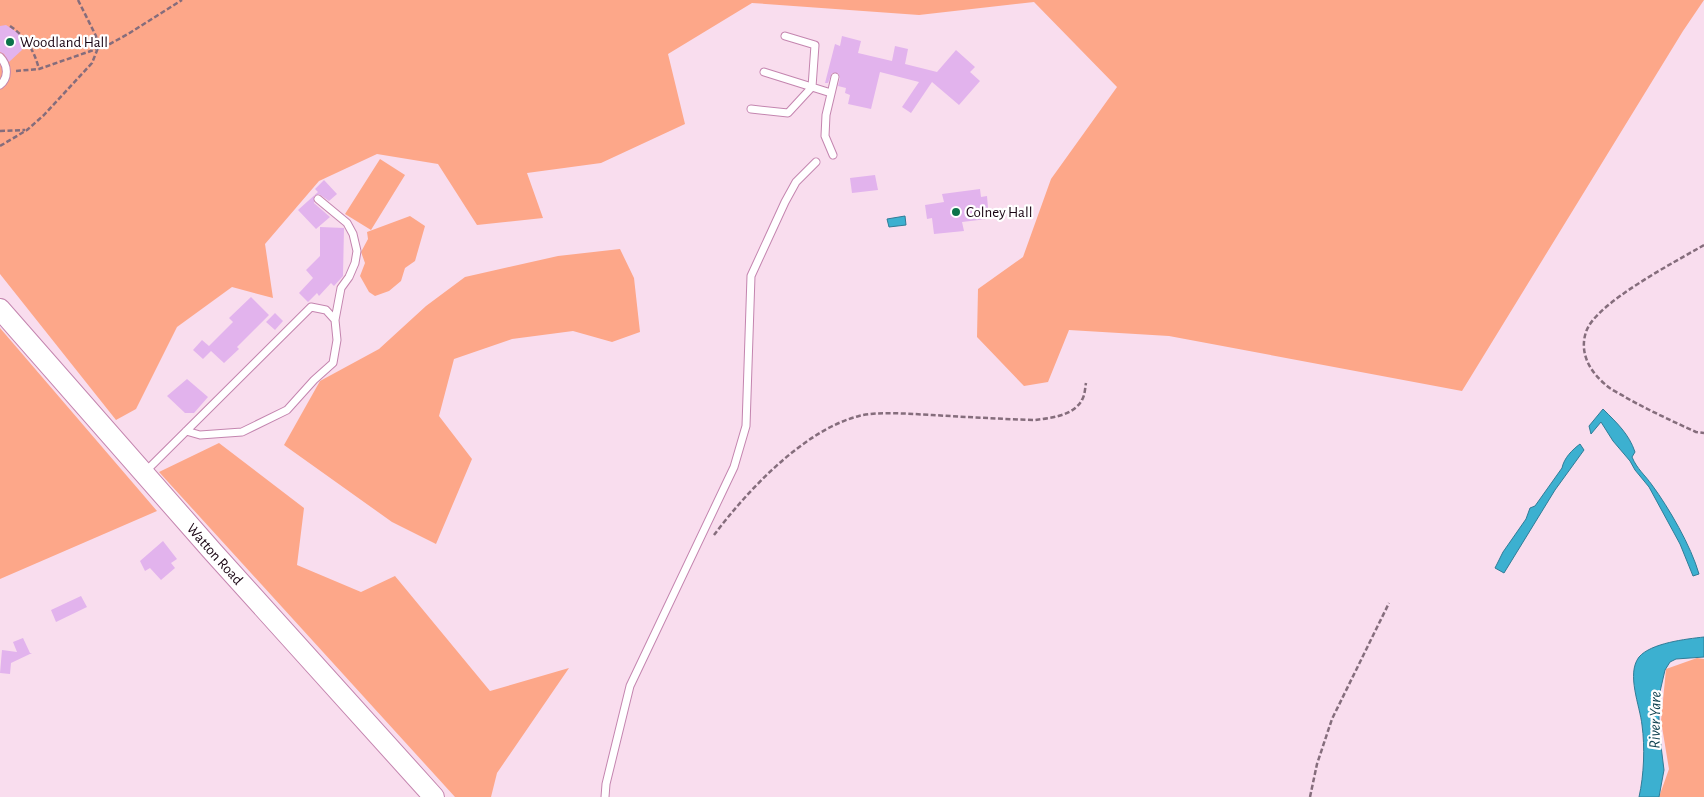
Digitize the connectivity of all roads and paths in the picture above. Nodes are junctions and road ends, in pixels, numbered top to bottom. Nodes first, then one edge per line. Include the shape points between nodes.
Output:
1 (78, 0) edge
2 (182, 0) edge
3 (10, 26) dead end
4 (784, 36) dead end
5 (98, 47) junction
6 (0, 58) edge
7 (39, 69) junction
8 (7, 70) junction
9 (764, 72) dead end
10 (835, 77) dead end
11 (0, 85) edge
12 (812, 87) junction
13 (831, 93) junction
14 (751, 109) dead end
15 (27, 130) junction
16 (0, 131) edge
17 (0, 146) edge
18 (833, 155) dead end
19 (816, 162) dead end
20 (318, 199) dead end
21 (1704, 245) edge
22 (0, 309) edge
23 (335, 320) junction
24 (1086, 384) dead end
25 (186, 431) junction
26 (1704, 434) edge
27 (144, 473) junction
28 (713, 536) dead end
29 (1390, 603) dead end
30 (434, 797) edge
31 (605, 797) edge
32 (1310, 797) edge

1 - 5 path
2 - 5 path via 128,34
3 - 7 path via 27,41 36,55
4 - 12 lane via 815,45
5 - 7 path
5 - 15 path via 92,63
6 - 8 lane
7 - 8 path
8 - 11 lane
9 - 12 lane
10 - 13 lane
12 - 13 lane
12 - 14 lane via 788,112
13 - 18 lane via 825,136
15 - 16 path
15 - 17 path
19 - 31 lane via 796,182 751,276 746,426 734,467 630,686
20 - 23 lane via 348,223 357,251 349,277 340,288
21 - 26 path via 1614,301 1586,331 1584,352 1591,371 1607,387 1645,409
22 - 27 main road, Watton Road
23 - 25 lane via 326,310 311,307
23 - 25 lane via 337,340 332,363 287,410 242,432 200,435
24 - 28 path via 1082,400 1072,410 1057,417 1034,420 898,413 860,416 824,430 778,463
25 - 27 lane
27 - 30 main road, Watton Road
29 - 32 path via 1332,719

